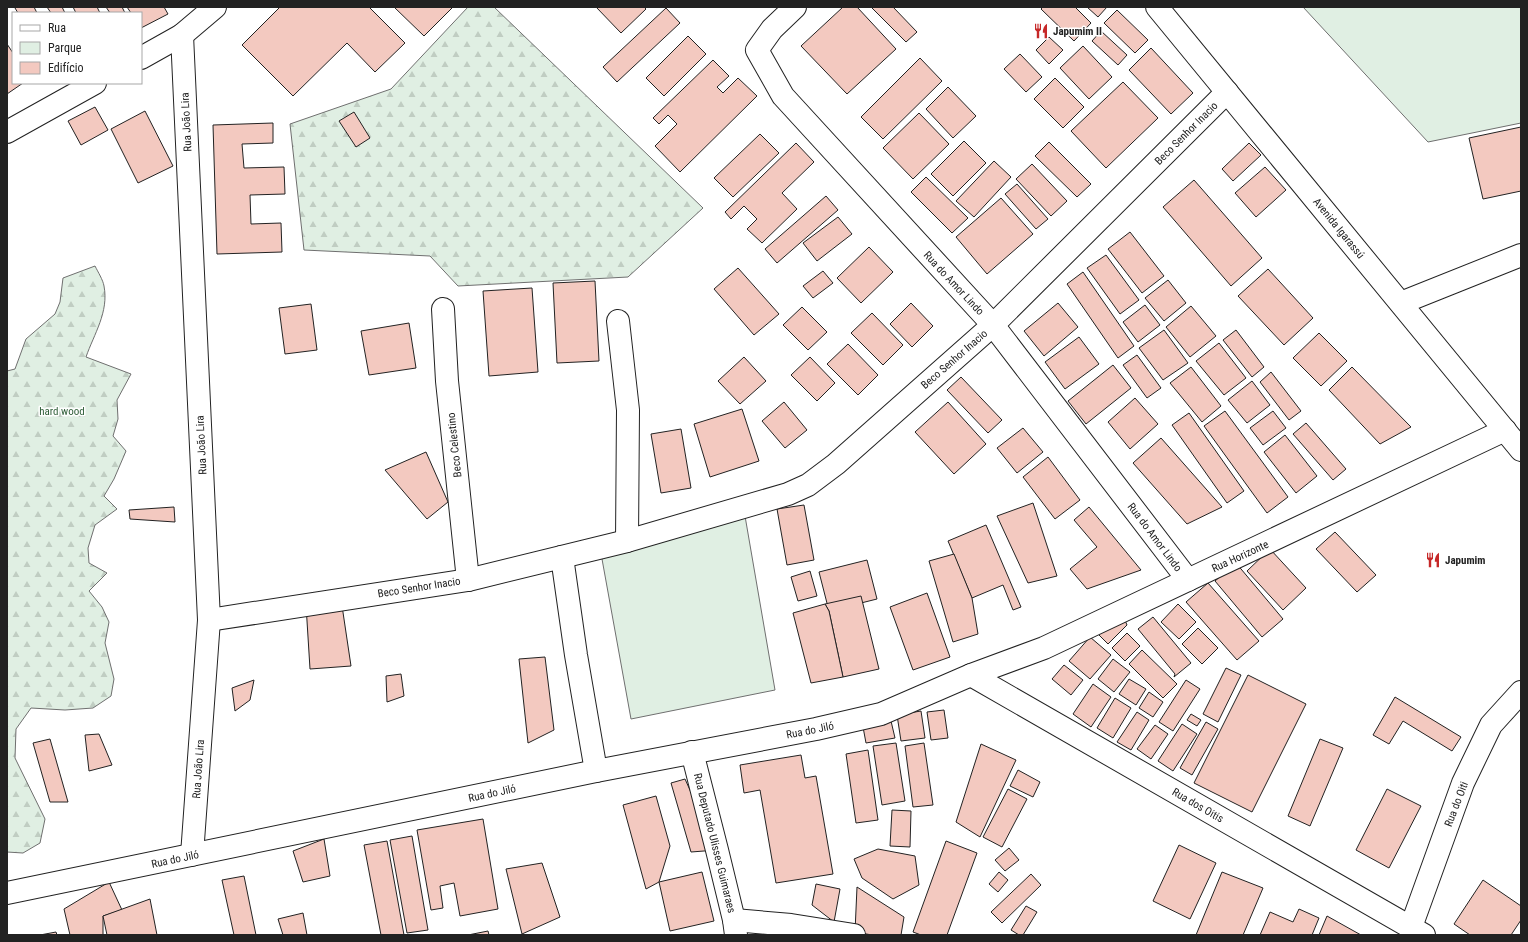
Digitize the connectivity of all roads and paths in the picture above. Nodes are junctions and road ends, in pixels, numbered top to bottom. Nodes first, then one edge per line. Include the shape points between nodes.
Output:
1 (215, 7) edge
2 (795, 7) edge
3 (1157, 7) edge
4 (182, 35) junction
5 (142, 57) edge
6 (93, 84) edge
7 (1228, 92) junction
8 (7, 132) edge
9 (1521, 255) edge
10 (1401, 304) junction
11 (442, 309) dead end
12 (618, 320) dead end
13 (993, 325) junction
14 (1505, 430) junction
15 (1521, 450) edge
16 (627, 541) junction
17 (562, 557) junction
18 (468, 580) junction
19 (1188, 580) junction
20 (209, 620) junction
21 (971, 675) junction
22 (1521, 692) edge
23 (692, 752) junction
24 (596, 771) junction
25 (192, 855) junction
26 (7, 893) edge
27 (735, 928) edge
28 (1418, 931) edge
29 (854, 935) edge

1 - 4 street
2 - 13 street, Rua do Amor Lindo via 772,29 756,50 782,96
3 - 7 street, Avenida Igarassú
4 - 5 street
4 - 20 street, Rua João Lira
6 - 8 street
7 - 10 street, Avenida Igarassú
7 - 13 street, Beco Senhor Inacio
9 - 10 street
10 - 14 street, Avenida Igarassú
11 - 18 street, Beco Celestino
12 - 16 street via 628,410
13 - 16 street, Beco Senhor Inacio via 836,464 808,485 788,494
13 - 19 street, Rua do Amor Lindo
14 - 15 street, Avenida Igarassú
14 - 19 street, Rua Horizonte
16 - 17 street, Beco Senhor Inacio
17 - 18 street, Beco Senhor Inacio
17 - 24 street
18 - 20 street, Beco Senhor Inacio
19 - 21 street, Rua Horizonte via 1044,648
20 - 25 street, Rua João Lira
21 - 23 street, Rua do Jiló via 881,714
21 - 28 street, Rua dos Oitis
22 - 28 street, Rua do Oiti via 1492,725 1463,783
23 - 24 street, Rua do Jiló
23 - 27 street, Rua Deputado Ulisses Guimaraes
24 - 25 street, Rua do Jiló
25 - 26 street, Rua do Jiló
27 - 29 street via 791,925

